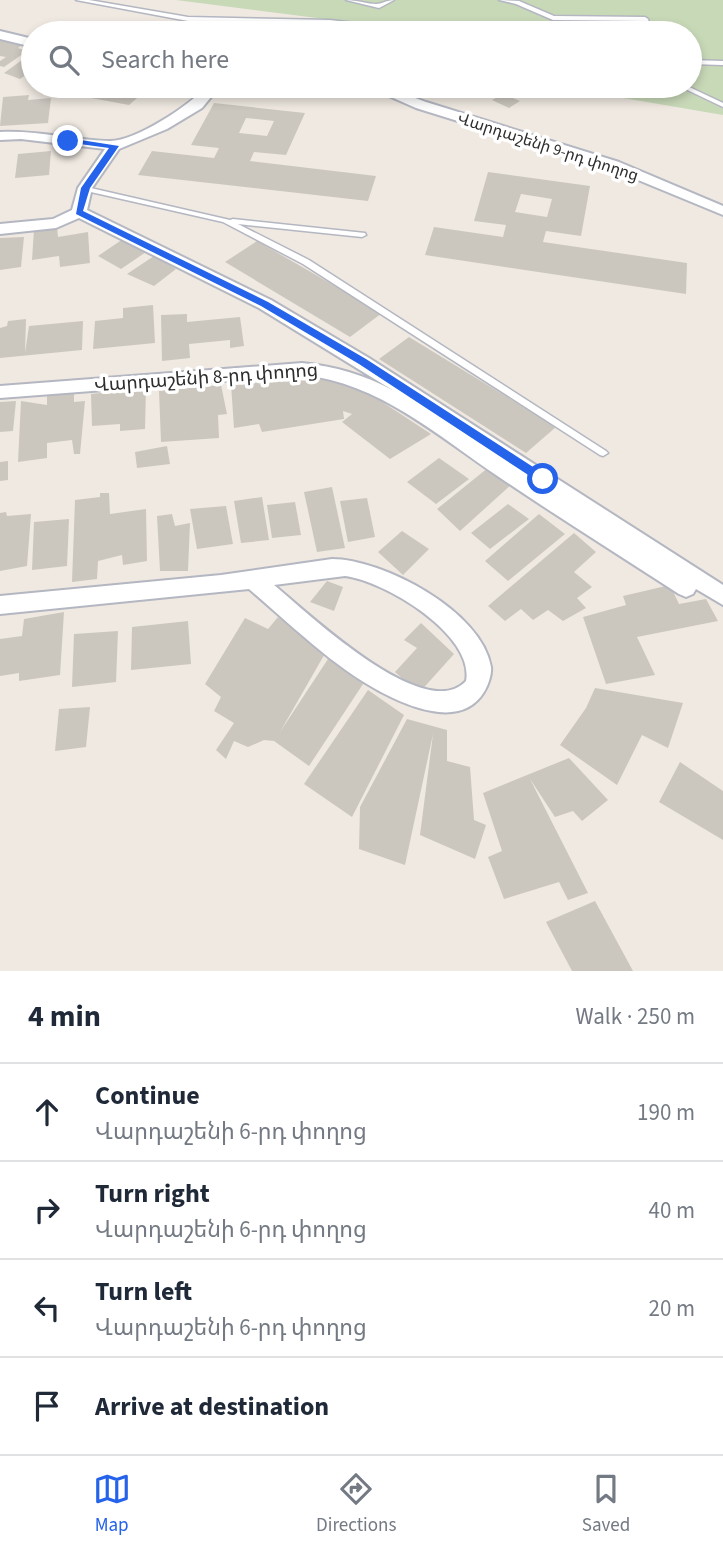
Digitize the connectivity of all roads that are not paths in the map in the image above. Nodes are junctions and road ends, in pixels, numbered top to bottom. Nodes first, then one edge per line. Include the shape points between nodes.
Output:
1 (79, 0) edge
2 (349, 0) edge
3 (391, 0) edge
4 (502, 0) edge
5 (283, 21) edge
6 (646, 21) edge
7 (0, 35) edge
8 (21, 40) edge
9 (702, 62) edge
10 (723, 62) edge
11 (702, 95) edge
12 (203, 98) edge
13 (403, 98) edge
14 (723, 105) edge
15 (0, 136) edge
16 (114, 146) junction
17 (85, 188) junction
18 (723, 211) edge
19 (79, 212) junction
20 (225, 220) junction
21 (0, 229) edge
22 (362, 235) dead end
23 (0, 392) edge
24 (603, 453) dead end
25 (253, 579) junction
26 (686, 588) dead end
27 (723, 596) edge
28 (0, 605) edge

1 - 5 lane via 188,19
2 - 3 lane via 379,6
4 - 6 lane via 553,18
7 - 8 street
9 - 10 lane
11 - 14 lane
12 - 16 street via 162,127
13 - 18 street, Վարդաշենի 9-րդ փողոց via 614,165
15 - 16 street
16 - 17 street
17 - 19 street
17 - 20 lane
19 - 21 street via 56,223
19 - 27 street via 265,304 363,362
20 - 22 lane
20 - 24 lane via 306,262
23 - 26 street, Վարդաշենի 8-րդ փողոց via 320,368 341,374 395,399
25 - 25 street via 353,661 413,696 453,703 473,690 479,680 476,651 456,629 420,599 377,575 343,567
25 - 28 street

